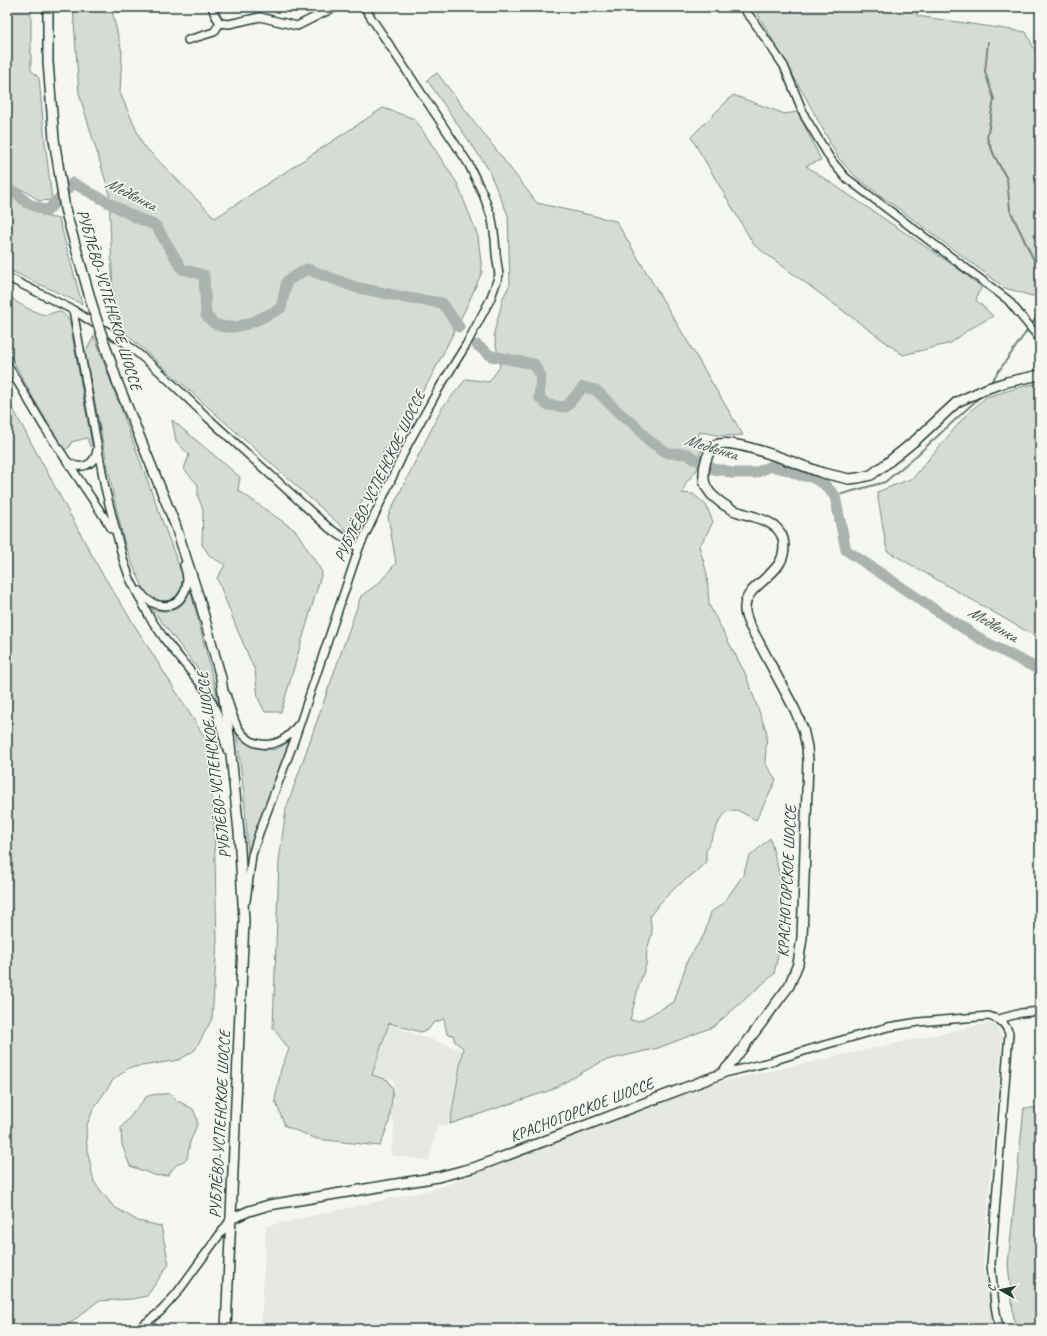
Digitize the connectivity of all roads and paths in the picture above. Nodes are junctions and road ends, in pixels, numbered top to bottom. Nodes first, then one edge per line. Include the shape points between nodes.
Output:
1 (48, 7) edge
2 (212, 7) edge
3 (335, 7) edge
4 (364, 7) edge
5 (742, 7) edge
6 (220, 23) junction
7 (188, 40) dead end
8 (7, 277) edge
9 (74, 310) junction
10 (1040, 339) edge
11 (7, 364) edge
12 (1040, 375) edge
13 (97, 443) junction
14 (65, 460) junction
15 (175, 524) junction
16 (116, 534) junction
17 (359, 548) junction
18 (123, 559) junction
19 (221, 678) junction
20 (300, 721) junction
21 (234, 785) junction
22 (244, 921) junction
23 (1040, 1011) edge
24 (999, 1019) junction
25 (721, 1074) junction
26 (231, 1219) junction
27 (138, 1329) edge
28 (226, 1329) edge
29 (999, 1329) edge

1 - 15 main road, РУБЛЁВО-УСПЕНСКОЕ ШОССЕ, bridge via 48,62 54,139 65,209 94,312 118,384
2 - 6 street
3 - 6 street via 297,26 260,17 229,24
4 - 17 street, РУБЛЁВО-УСПЕНСКОЕ ШОССЕ via 468,163 492,219 499,275 490,300 466,345 408,444
5 - 10 street via 784,66 805,117 831,160 845,177 1008,300
6 - 7 street via 214,32
8 - 9 street
9 - 13 street
9 - 17 street via 124,342 160,371 329,528
11 - 14 street
12 - 25 main road, КРАСНОГОРСКОЕ ШОССЕ via 988,388 957,402 917,439 871,475 849,479 830,475 739,444 722,443 708,454 704,473 704,482 708,490 732,509 771,524 782,537 784,545 781,561 746,598 744,607 749,624 803,729 808,761 802,938 798,964 789,986
13 - 14 street via 95,458 88,465 78,467
13 - 16 street
14 - 16 street
15 - 18 street via 187,581 184,593 177,602 163,606 144,598
15 - 19 main road, РУБЛЁВО-УСПЕНСКОЕ ШОССЕ
16 - 18 street
17 - 20 street, РУБЛЁВО-УСПЕНСКОЕ ШОССЕ
18 - 21 street via 150,618 210,698 224,736
19 - 20 street via 236,725 251,740 269,745 280,742 291,734
19 - 21 main road, РУБЛЁВО-УСПЕНСКОЕ ШОССЕ
20 - 22 street, РУБЛЁВО-УСПЕНСКОЕ ШОССЕ via 252,855
21 - 22 main road, РУБЛЁВО-УСПЕНСКОЕ ШОССЕ
22 - 26 main road, РУБЛЁВО-УСПЕНСКОЕ ШОССЕ
23 - 24 street
24 - 25 street via 989,1016 888,1027
24 - 29 street via 1006,1025 1009,1033 991,1264
25 - 26 main road, КРАСНОГОРСКОЕ ШОССЕ via 476,1166 438,1177 269,1205
26 - 27 street via 177,1293 160,1312
26 - 28 main road, РУБЛЁВО-УСПЕНСКОЕ ШОССЕ

